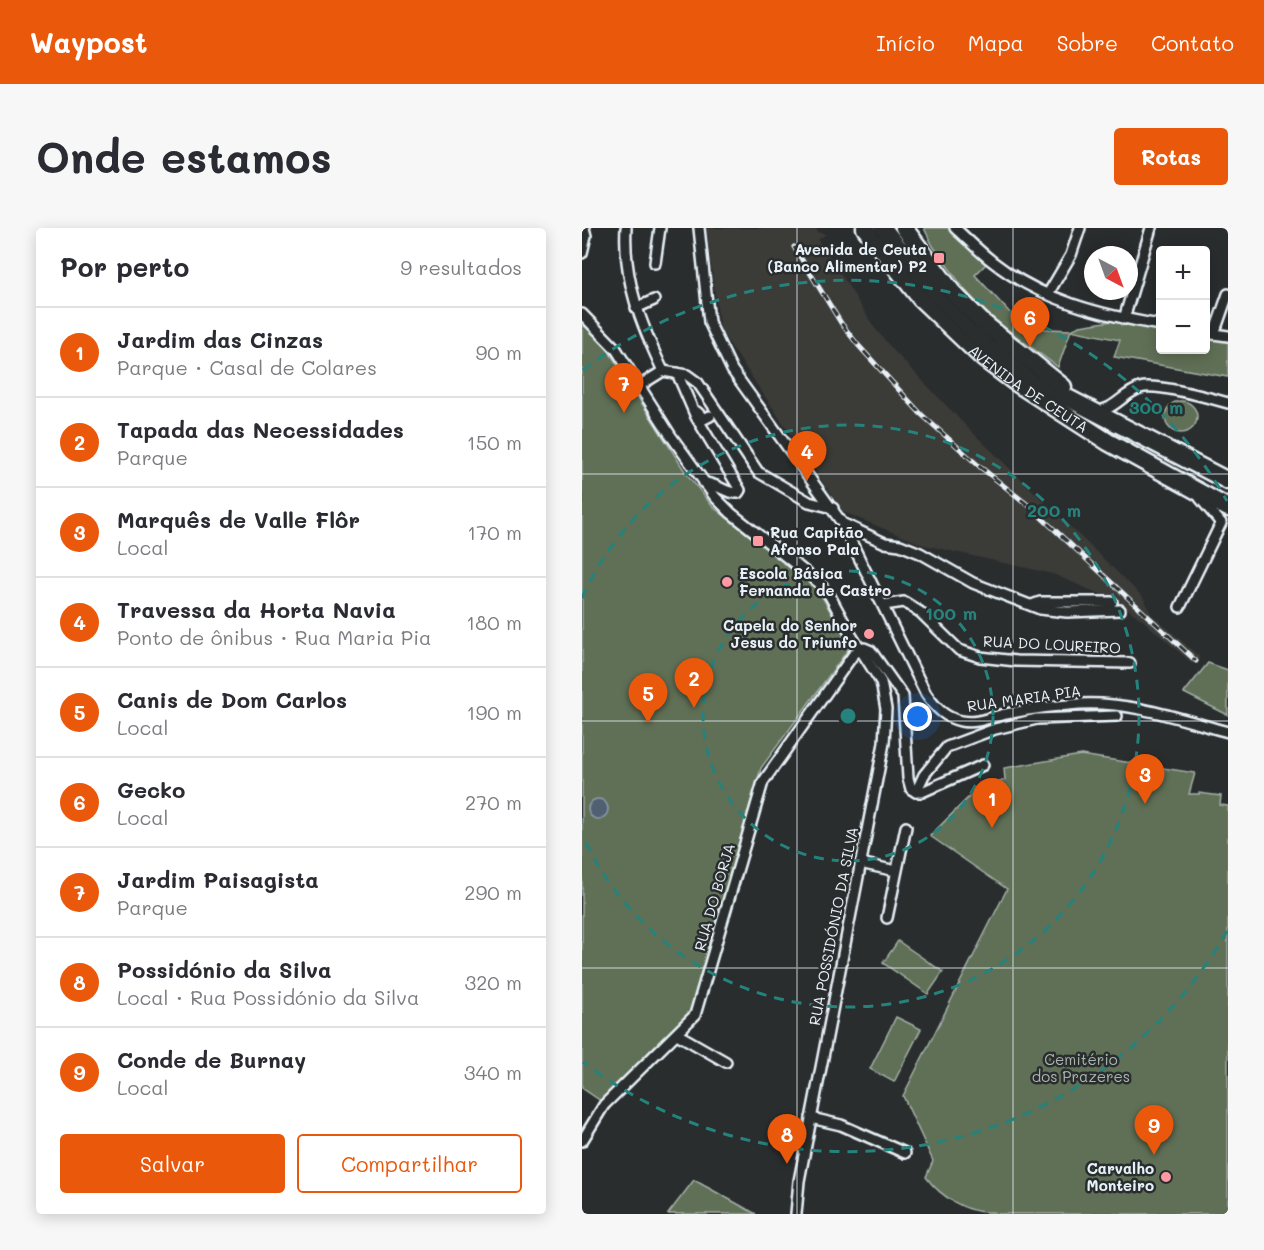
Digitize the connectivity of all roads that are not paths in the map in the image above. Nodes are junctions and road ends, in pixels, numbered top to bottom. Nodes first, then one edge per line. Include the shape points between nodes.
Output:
1 (584, 228) edge
2 (626, 228) edge
3 (660, 228) edge
4 (699, 228) edge
5 (865, 228) edge
6 (883, 228) edge
7 (904, 228) edge
8 (955, 228) edge
9 (1080, 228) edge
10 (1151, 228) edge
11 (582, 253) edge
12 (655, 262) dead end
13 (1048, 294) junction
14 (1228, 294) edge
15 (654, 300) dead end
16 (636, 308) junction
17 (582, 314) edge
18 (1124, 319) junction
19 (1156, 324) edge
20 (1210, 333) edge
21 (1228, 336) edge
22 (663, 371) junction
23 (677, 373) junction
24 (639, 386) junction
25 (1228, 403) edge
26 (692, 406) junction
27 (1092, 411) junction
28 (710, 416) dead end
29 (1228, 481) edge
30 (704, 483) junction
31 (832, 508) junction
32 (1225, 515) edge
33 (843, 523) junction
34 (1112, 602) dead end
35 (884, 605) junction
36 (1032, 605) junction
37 (1180, 607) dead end
38 (1120, 610) dead end
39 (860, 649) junction
40 (1130, 663) dead end
41 (1117, 716) dead end
42 (1228, 732) edge
43 (983, 765) dead end
44 (916, 792) junction
45 (906, 826) dead end
46 (860, 863) junction
47 (896, 871) junction
48 (887, 918) dead end
49 (677, 1034) junction
50 (726, 1062) dead end
51 (811, 1118) junction
52 (582, 1141) edge
53 (905, 1153) dead end
54 (796, 1214) edge

1 - 11 street
2 - 16 street via 626,266
3 - 12 street
4 - 31 street, RUA MARIA PIA via 709,322 732,370
5 - 32 highway, AVENIDA DE CEUTA via 921,299 983,358 1108,442 1193,488
6 - 27 highway, AVENIDA DE CEUTA via 927,283 989,346 1039,383
7 - 27 highway via 953,293 981,321
8 - 13 street via 994,263
9 - 13 street via 1071,255
10 - 18 street
13 - 18 street via 1091,312
14 - 20 street
15 - 16 street
16 - 22 street
17 - 24 street via 607,337
18 - 19 street
20 - 21 street
22 - 23 street
22 - 24 street
23 - 26 street
23 - 31 street via 698,383 758,472 809,502
24 - 30 street
25 - 27 street via 1143,387 1125,395 1112,407
26 - 28 street via 704,419
26 - 30 street via 740,490 732,493
27 - 29 highway, AVENIDA DE CEUTA
30 - 39 street via 731,513 824,589
31 - 33 street, RUA MARIA PIA
32 - 37 street
33 - 35 street, RUA MARIA PIA
33 - 36 street via 920,554 973,583
34 - 36 street
35 - 40 street, RUA DO LOUREIRO via 904,602 959,650 980,657
35 - 42 street, RUA MARIA PIA via 926,694 948,717 982,722 1039,708 1111,704
36 - 38 street via 1067,612
39 - 44 street via 872,651 903,696 908,778
39 - 46 street, RUA POSSIDÓNIO DA SILVA via 881,682 886,708 884,743
39 - 49 street, RUA DO BORJA via 763,782 695,1015
41 - 44 street via 1037,719 947,747 924,775
43 - 44 street
45 - 47 street
46 - 47 street
46 - 51 street, RUA POSSIDÓNIO DA SILVA
47 - 48 street
49 - 50 street
49 - 52 street, RUA DO BORJA via 604,1106
51 - 53 street via 841,1125
51 - 54 street, RUA POSSIDÓNIO DA SILVA

